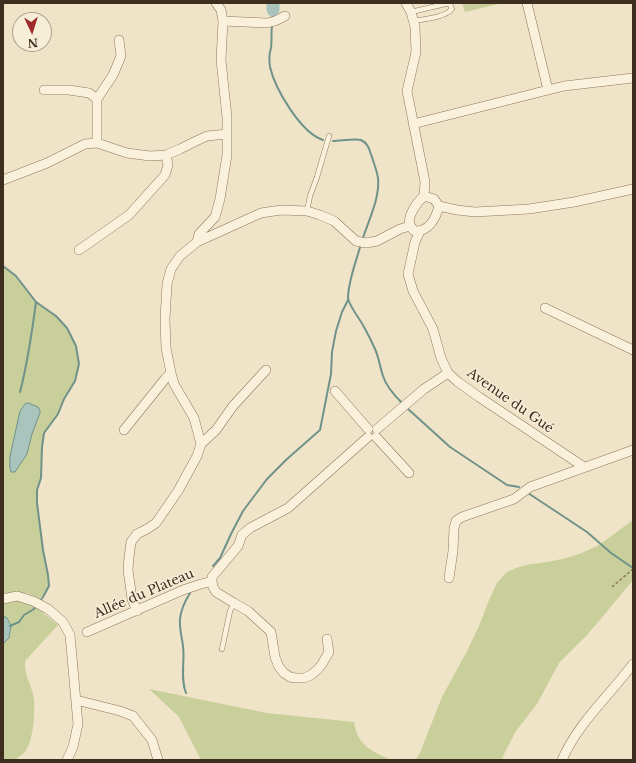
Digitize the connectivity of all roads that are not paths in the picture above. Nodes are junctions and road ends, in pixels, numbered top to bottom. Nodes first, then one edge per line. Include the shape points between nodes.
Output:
1 (216, 3) edge
2 (406, 3) edge
3 (528, 3) edge
4 (285, 16) dead end
5 (412, 17) junction
6 (223, 21) junction
7 (119, 40) dead end
8 (633, 78) edge
9 (44, 90) dead end
10 (548, 90) junction
11 (97, 99) junction
12 (413, 124) junction
13 (227, 134) junction
14 (329, 136) dead end
15 (97, 143) junction
16 (166, 155) junction
17 (3, 180) edge
18 (633, 189) edge
19 (424, 196) junction
20 (439, 206) junction
21 (307, 212) junction
22 (410, 226) junction
23 (420, 231) junction
24 (197, 242) junction
25 (79, 250) dead end
26 (545, 308) dead end
27 (633, 350) edge
28 (266, 370) dead end
29 (170, 373) junction
30 (448, 373) junction
31 (335, 391) dead end
32 (124, 430) dead end
33 (373, 433) junction
34 (201, 444) junction
35 (633, 450) edge
36 (584, 467) junction
37 (409, 473) dead end
38 (449, 578) dead end
39 (212, 581) junction
40 (3, 599) edge
41 (234, 603) junction
42 (137, 611) junction
43 (87, 632) dead end
44 (327, 639) dead end
45 (222, 649) dead end
46 (633, 664) edge
47 (76, 702) junction
48 (67, 760) edge
49 (158, 760) edge
50 (562, 760) edge

1 - 6 street
2 - 5 street
3 - 10 street
4 - 6 street via 267,23
5 - 5 lane via 441,16 452,9 450,4 445,4
5 - 12 street via 416,52 407,91
6 - 13 street via 221,60
7 - 11 street via 121,56 113,75
8 - 10 street
9 - 11 street via 89,93
10 - 12 street
11 - 15 street
12 - 19 street via 425,182
13 - 16 street via 207,136
13 - 24 street via 227,156 215,217 200,234
14 - 21 lane
15 - 16 street via 127,153
15 - 17 street via 85,144 47,163
16 - 25 street via 168,165 165,175 129,215
18 - 20 street via 529,209 475,212
19 - 20 street via 434,199
19 - 22 street via 411,213
20 - 23 street via 437,215
21 - 22 street via 320,214 334,221 356,240 366,242 378,241
21 - 24 street via 281,210 262,213
22 - 23 street via 414,231
23 - 30 street, Avenue du Gué via 408,274 413,291 433,329
24 - 29 street via 180,256 171,270 167,284 165,319
26 - 27 street
28 - 34 street via 233,406 216,430
29 - 32 street
29 - 34 street via 194,418
30 - 33 street via 424,389
30 - 36 street, Avenue du Gué via 479,397
31 - 33 street
33 - 37 street
33 - 39 street via 288,508 242,535 238,546 212,577
34 - 42 street via 178,491 156,523 137,534 131,542 128,570 132,599
35 - 36 street
36 - 38 street via 530,487 514,499 456,521
39 - 41 street via 216,592
39 - 42 street, Allée du Plateau via 183,590
40 - 47 street via 17,596 33,601 48,609 63,622 70,635
41 - 44 street via 248,611 271,632 277,662 290,677 304,678 318,669 329,652
41 - 45 lane
42 - 43 street, Allée du Plateau
46 - 50 street via 588,717
47 - 48 street via 78,724
47 - 49 street via 133,716 152,740

